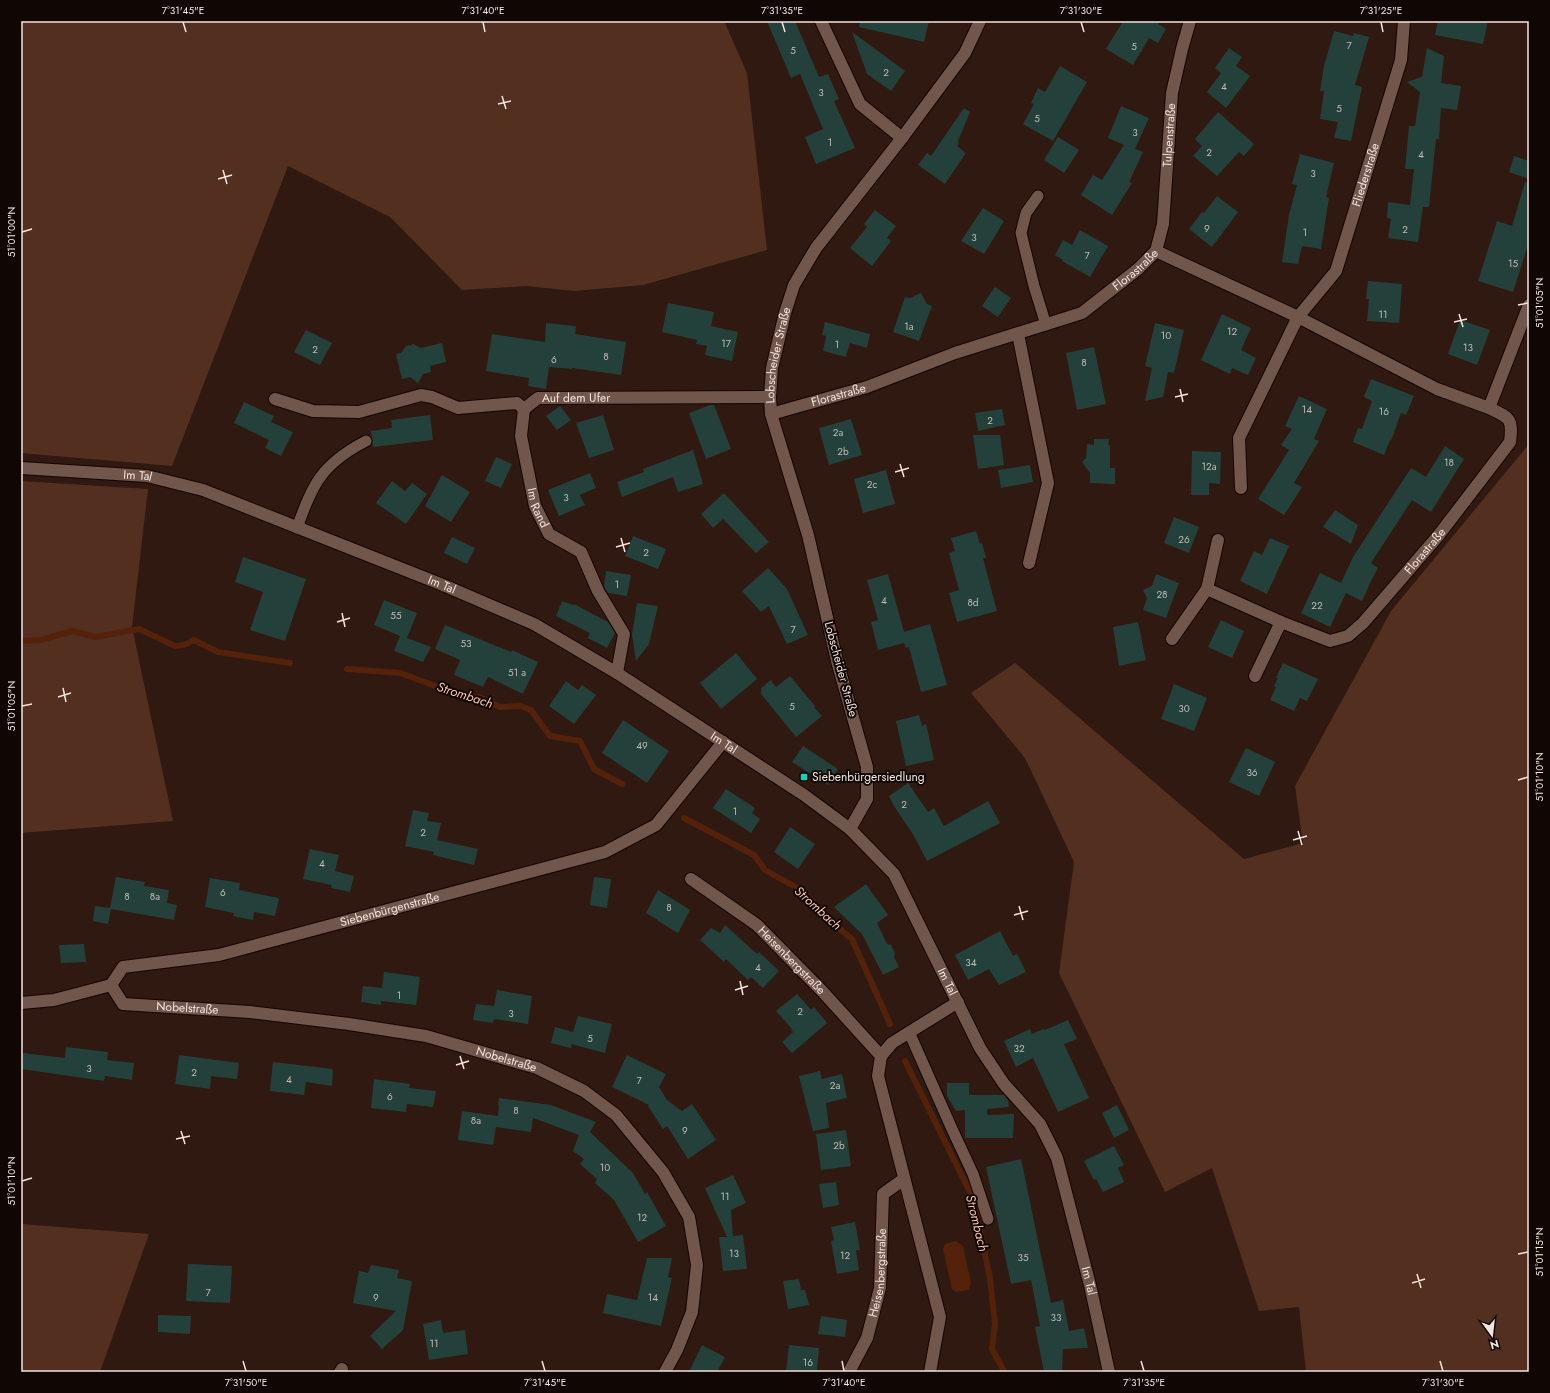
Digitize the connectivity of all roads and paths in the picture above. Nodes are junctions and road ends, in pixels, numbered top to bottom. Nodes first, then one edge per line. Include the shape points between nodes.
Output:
1 (821, 21) edge
2 (980, 21) edge
3 (1190, 21) edge
4 (1404, 21) edge
5 (902, 138) junction
6 (1038, 196) dead end
7 (1156, 251) junction
8 (1529, 305) edge
9 (1298, 316) junction
10 (1046, 325) junction
11 (1018, 334) junction
12 (770, 397) junction
13 (275, 399) dead end
14 (1489, 408) junction
15 (524, 409) junction
16 (771, 414) junction
17 (366, 441) dead end
18 (21, 468) edge
19 (1241, 488) dead end
20 (297, 528) junction
21 (1218, 540) dead end
22 (1029, 563) dead end
23 (1207, 589) junction
24 (1281, 622) junction
25 (1172, 639) dead end
26 (617, 673) junction
27 (1255, 676) dead end
28 (723, 742) junction
29 (850, 829) junction
30 (691, 879) dead end
31 (111, 985) junction
32 (958, 1002) junction
33 (21, 1003) edge
34 (909, 1032) junction
35 (881, 1056) junction
36 (904, 1179) junction
37 (988, 1219) dead end
38 (665, 1372) edge
39 (849, 1372) edge
40 (930, 1372) edge
41 (1109, 1372) edge

1 - 5 street via 860,104
2 - 5 street, Lobscheider Straße via 965,53
3 - 7 street, Tulpenstraße via 1172,93 1163,224
4 - 9 street, Fliederstraße via 1401,60 1336,271
5 - 12 street, Lobscheider Straße via 816,248 794,285 772,368
6 - 10 lane via 1026,213 1021,233
7 - 9 street, Florastraße
7 - 10 street, Florastraße via 1138,269 1082,313
8 - 14 street
9 - 14 street, Florastraße via 1437,389
9 - 19 street via 1239,438
10 - 11 street, Florastraße
11 - 16 street, Florastraße via 955,353 867,387
11 - 22 street via 1048,483
12 - 15 street, Auf dem Ufer via 538,398
12 - 16 street, Lobscheider Straße
13 - 15 street via 313,411 359,412 421,395 458,408 517,403
14 - 24 street, Florastraße via 1507,416 1512,426 1510,442 1438,536 1363,623 1348,636 1330,641
15 - 26 street, Im Rand via 521,436 535,506 549,534 581,552 598,591 624,634
16 - 29 street, Lobscheider Straße via 808,535 837,661 868,767 868,798
17 - 20 lane via 338,458 320,476 310,492
18 - 20 street, Im Tal via 147,476 203,490
20 - 26 street, Im Tal via 534,624
21 - 23 street
23 - 24 street, Florastraße
23 - 25 street
24 - 27 street
26 - 28 street, Im Tal
28 - 29 street, Im Tal via 804,795
28 - 31 street, Siebenbürgenstraße via 656,825 606,852 219,955 123,967
29 - 32 street, Im Tal via 894,874
30 - 35 street, Heisenbergstraße via 757,925
31 - 33 street via 54,1000
31 - 38 street, Nobelstraße via 123,1004 250,1012 426,1036 537,1068 584,1091 616,1115 663,1172 689,1217 697,1265 692,1312
32 - 34 street
32 - 41 street, Im Tal via 980,1048 1004,1084 1040,1124 1057,1158 1090,1285
34 - 35 street
34 - 37 lane via 973,1174
35 - 36 street via 878,1076
36 - 39 street, Heisenbergstraße via 883,1194 880,1288 867,1338
36 - 40 street via 940,1317

